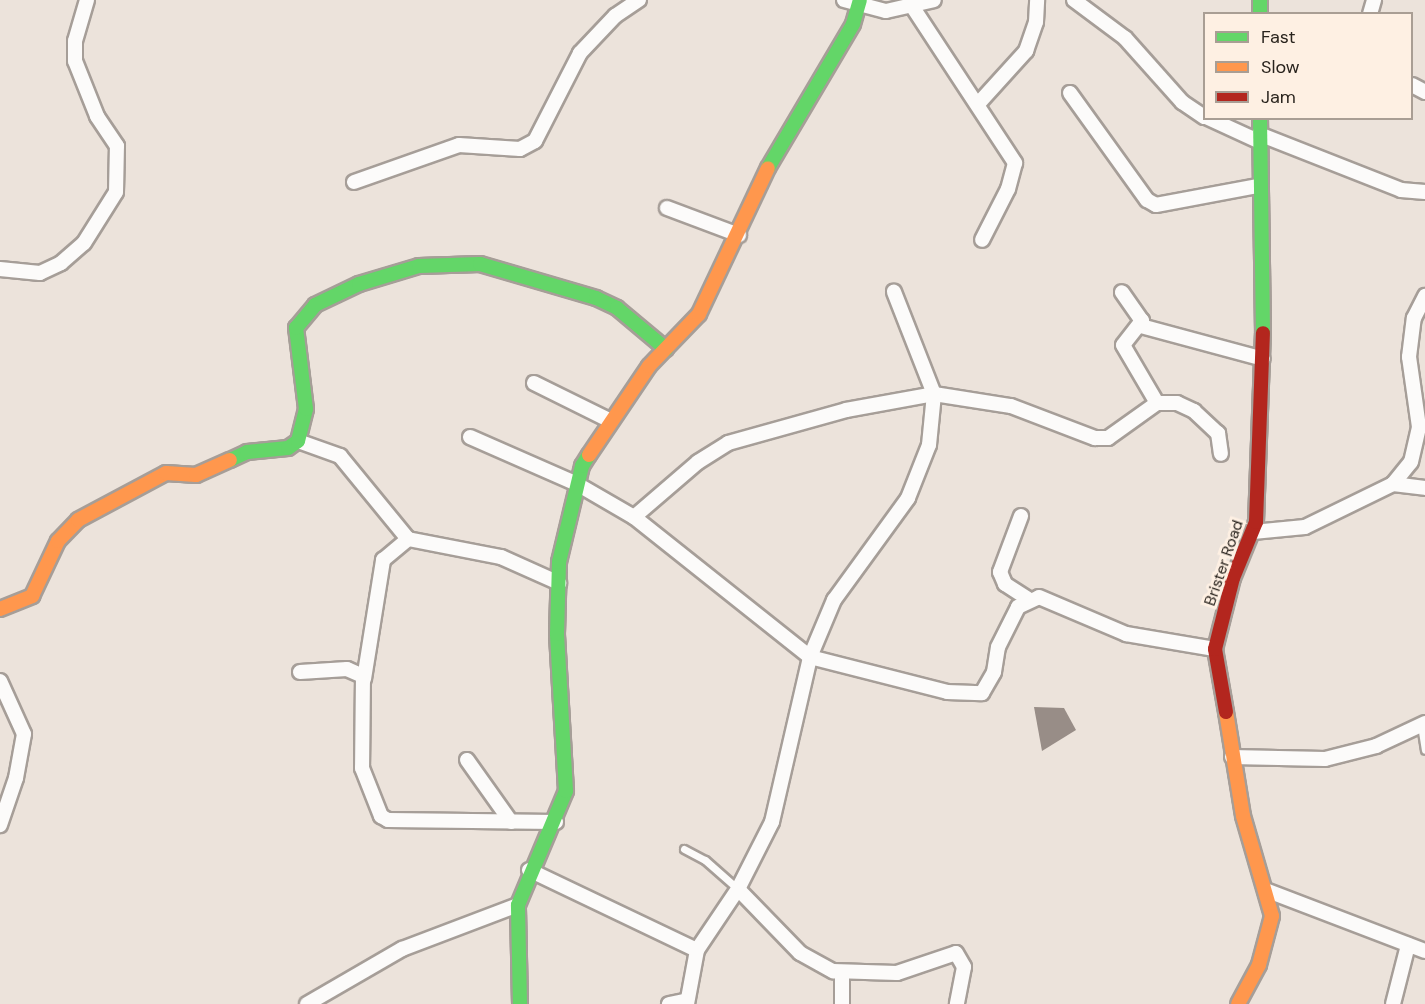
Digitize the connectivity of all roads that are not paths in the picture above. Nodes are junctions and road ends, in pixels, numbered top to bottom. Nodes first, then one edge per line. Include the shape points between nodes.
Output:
1 (87, 0) edge
2 (639, 0) edge
3 (844, 0) edge
4 (934, 0) edge
5 (1037, 0) edge
6 (1074, 0) edge
7 (859, 4) edge
8 (912, 6) junction
9 (1070, 93) dead end
10 (978, 104) junction
11 (1203, 116) edge
12 (1211, 120) edge
13 (1260, 120) edge
14 (1258, 138) junction
15 (354, 182) dead end
16 (1258, 186) junction
17 (1425, 192) edge
18 (667, 208) dead end
19 (739, 235) junction
20 (982, 240) dead end
21 (0, 269) edge
22 (894, 292) dead end
23 (1122, 292) dead end
24 (1425, 296) edge
25 (1141, 326) junction
26 (666, 349) junction
27 (1263, 359) junction
28 (534, 383) dead end
29 (934, 394) junction
30 (1156, 403) junction
31 (611, 421) junction
32 (470, 437) dead end
33 (298, 441) junction
34 (1221, 454) dead end
35 (577, 484) junction
36 (1393, 484) junction
37 (1425, 488) edge
38 (1021, 516) dead end
39 (634, 518) junction
40 (1253, 532) junction
41 (408, 539) junction
42 (558, 583) junction
43 (1028, 599) junction
44 (0, 609) edge
45 (1215, 649) junction
46 (810, 657) junction
47 (300, 672) dead end
48 (364, 679) junction
49 (0, 681) edge
50 (1423, 724) edge
51 (1425, 750) edge
52 (1232, 757) junction
53 (467, 760) dead end
54 (511, 822) junction
55 (556, 822) junction
56 (0, 825) edge
57 (684, 849) dead end
58 (529, 870) junction
59 (738, 889) junction
60 (1268, 891) junction
61 (518, 905) junction
62 (1408, 945) junction
63 (697, 950) junction
64 (1425, 951) edge
65 (842, 973) junction
66 (686, 1002) edge
67 (307, 1004) edge
68 (520, 1004) edge
69 (669, 1004) edge
70 (842, 1004) edge
71 (957, 1004) edge
72 (1238, 1004) edge
73 (1393, 1004) edge

1 - 21 street via 75,41 75,61 97,116 117,146 116,192 84,243 60,263 40,273
2 - 15 street via 615,16 585,46 535,141 520,149 459,145
3 - 7 street
4 - 8 street
5 - 10 street via 1036,22 1026,51
6 - 11 street via 1125,38 1182,102
7 - 8 street via 886,11
7 - 19 street via 779,145
8 - 10 street
9 - 16 street via 1147,200 1156,205
10 - 20 street via 1015,163 1008,189
12 - 14 street
13 - 14 street, Brister Road
14 - 16 street, Brister Road
14 - 17 street via 1401,190
16 - 27 street, Brister Road
18 - 19 street
19 - 26 street via 699,314
22 - 29 street
23 - 25 street
24 - 36 street via 1414,318 1409,357 1418,441 1412,462
25 - 27 street
25 - 30 street via 1123,345
26 - 31 street
26 - 33 street via 617,308 596,298 480,264 420,266 359,284 300,318 296,340 306,409
27 - 40 street, Brister Road
28 - 31 street
29 - 30 street via 1011,406 1102,439
29 - 39 street via 846,410 728,443 698,462
29 - 46 street via 929,446 920,476 908,498 845,581
30 - 34 street via 1177,403 1194,411 1218,434
31 - 35 street via 591,449
32 - 35 street
33 - 41 street via 340,456
33 - 44 street via 288,448 247,452 196,475 166,473 78,519 62,535 32,596
35 - 39 street
35 - 42 street
36 - 37 street
36 - 40 street via 1305,527
38 - 43 street via 1000,572 1005,584
39 - 46 street
40 - 45 street, Brister Road via 1233,578
41 - 42 street via 501,557
41 - 48 street via 383,560
42 - 55 street via 556,634 566,791
43 - 45 street via 1039,597 1126,634
43 - 46 street via 1006,630 994,672 982,693 946,692
45 - 52 street, Brister Road
46 - 59 street via 772,822
47 - 48 street via 357,670
48 - 54 street via 362,768 381,816
49 - 56 street via 24,734 16,778
50 - 51 lane
50 - 52 street via 1376,746 1325,759
52 - 60 street, Brister Road via 1243,816
53 - 54 street
54 - 55 street
55 - 58 street
57 - 59 lane via 705,860
58 - 61 street
58 - 63 street
59 - 63 street
59 - 65 street via 800,953
60 - 62 street
60 - 72 street, Brister Road via 1269,932
61 - 67 street via 402,949
61 - 68 street
62 - 64 street
62 - 73 street
63 - 66 street
65 - 70 street
65 - 71 street via 897,973 956,953 964,967
66 - 69 street

